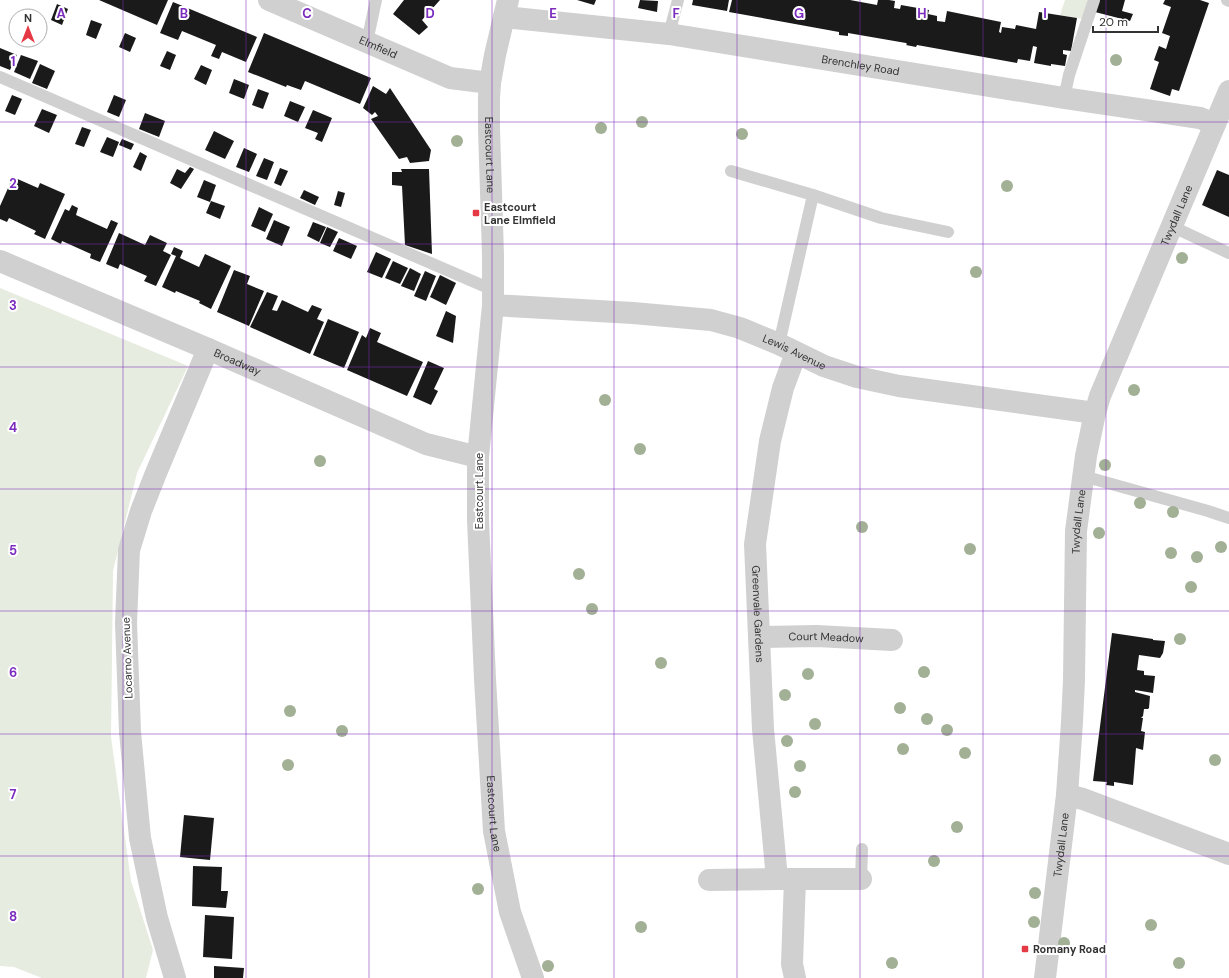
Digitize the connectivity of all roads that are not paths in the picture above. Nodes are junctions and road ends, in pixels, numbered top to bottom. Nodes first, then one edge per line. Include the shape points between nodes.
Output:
1 (269, 0) edge
2 (376, 0) edge
3 (678, 0) edge
4 (1094, 0) edge
5 (506, 9) edge
6 (669, 34) junction
7 (367, 42) junction
8 (0, 77) edge
9 (490, 83) junction
10 (1229, 91) edge
11 (1064, 98) junction
12 (1215, 124) junction
13 (731, 171) dead end
14 (813, 195) junction
15 (1171, 226) junction
16 (948, 232) dead end
17 (1229, 253) edge
18 (0, 261) edge
19 (493, 297) junction
20 (208, 349) junction
21 (787, 349) junction
22 (1095, 413) junction
23 (478, 457) junction
24 (1083, 476) junction
25 (1229, 518) edge
26 (759, 637) junction
27 (892, 640) dead end
28 (1067, 795) junction
29 (862, 849) dead end
30 (1229, 854) edge
31 (786, 879) junction
32 (861, 879) joint
33 (709, 880) dead end
34 (175, 978) edge
35 (533, 978) edge
36 (795, 978) edge
37 (1045, 978) edge

1 - 7 street, Elmfield
2 - 7 lane
3 - 6 lane
4 - 11 lane
5 - 6 street, Brenchley Road
5 - 9 street, Eastcourt Lane
6 - 11 street, Brenchley Road
7 - 9 street, Elmfield via 450,78
8 - 19 lane
9 - 19 street, Eastcourt Lane
10 - 12 street, Twydall Lane
11 - 12 street, Brenchley Road via 1200,118
12 - 15 street, Twydall Lane
13 - 14 lane
14 - 16 lane via 880,218
14 - 21 lane
15 - 17 lane
15 - 22 street, Twydall Lane
18 - 20 street, Broadway
19 - 21 street, Lewis Avenue via 724,323
19 - 23 street, Eastcourt Lane
20 - 23 street, Broadway via 426,444
20 - 34 street, Locarno Avenue via 141,511 129,550 126,622 130,732 140,838 157,918
21 - 22 street, Lewis Avenue via 838,371 899,386
21 - 26 street, Greenvale Gardens via 783,388 770,441 754,544
22 - 24 street, Twydall Lane
23 - 35 street, Eastcourt Lane via 478,520 494,831 510,912
24 - 25 lane
24 - 28 street, Twydall Lane via 1076,531 1074,680
26 - 27 street, Court Meadow via 817,636
26 - 31 street, Greenvale Gardens via 763,729
28 - 30 street via 1084,799
28 - 37 street, Twydall Lane
29 - 32 lane
31 - 32 street
31 - 33 street
31 - 36 street

